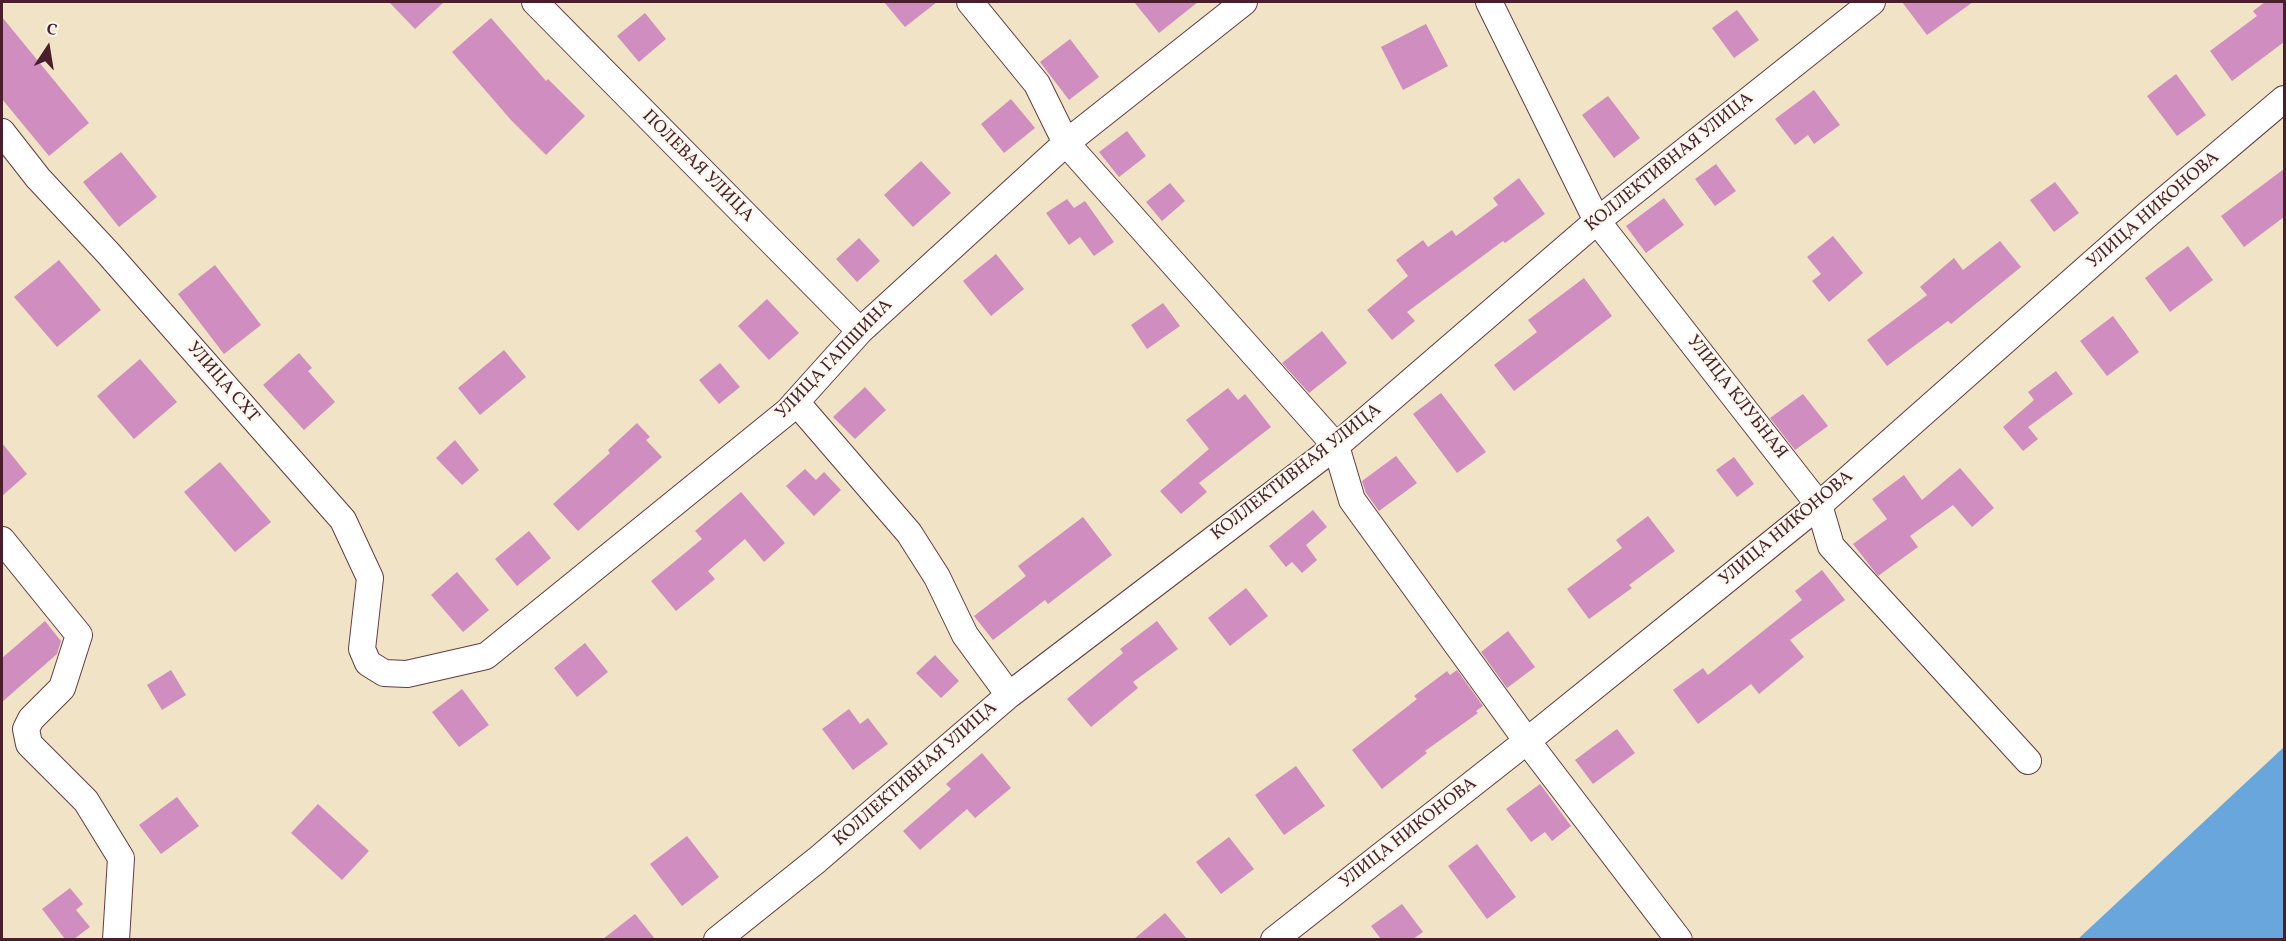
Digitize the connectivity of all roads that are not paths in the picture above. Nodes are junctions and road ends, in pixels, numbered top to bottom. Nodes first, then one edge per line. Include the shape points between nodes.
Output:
1 (535, 2) edge
2 (970, 2) edge
3 (1244, 2) edge
4 (1489, 2) edge
5 (1872, 2) edge
6 (2284, 99) edge
7 (2, 132) edge
8 (1066, 143) junction
9 (1597, 221) junction
10 (860, 331) junction
11 (796, 402) junction
12 (1336, 446) junction
13 (1819, 504) junction
14 (2, 540) edge
15 (368, 663) joint
16 (1009, 695) junction
17 (1527, 741) junction
18 (2028, 761) dead end
19 (116, 939) edge
20 (717, 939) edge
21 (1274, 939) edge
22 (1679, 939) edge

1 - 10 street, ПОЛЕВАЯ УЛИЦА
2 - 8 street via 1037,84
3 - 8 street, УЛИЦА ГАПШИНА
4 - 9 street, УЛИЦА КЛУБНАЯ
5 - 9 street, КОЛЛЕКТИВНАЯ УЛИЦА
6 - 13 street, УЛИЦА НИКОНОВА
7 - 15 street, УЛИЦА СХТ via 38,178 342,520 370,578 362,649
8 - 10 street, УЛИЦА ГАПШИНА
8 - 12 street
9 - 12 street, КОЛЛЕКТИВНАЯ УЛИЦА
9 - 13 street, УЛИЦА КЛУБНАЯ
10 - 11 street, УЛИЦА ГАПШИНА
11 - 15 street, УЛИЦА ГАПШИНА via 486,656 407,674 384,673
11 - 16 street via 909,534 937,577 965,635
12 - 16 street, КОЛЛЕКТИВНАЯ УЛИЦА
12 - 17 street via 1352,500
13 - 17 street, УЛИЦА НИКОНОВА
13 - 18 street, УЛИЦА КЛУБНАЯ via 1831,546
14 - 19 street via 80,635 62,688 26,729 29,744 86,801 121,858
16 - 20 street, КОЛЛЕКТИВНАЯ УЛИЦА via 823,855
17 - 21 street, УЛИЦА НИКОНОВА
17 - 22 street

